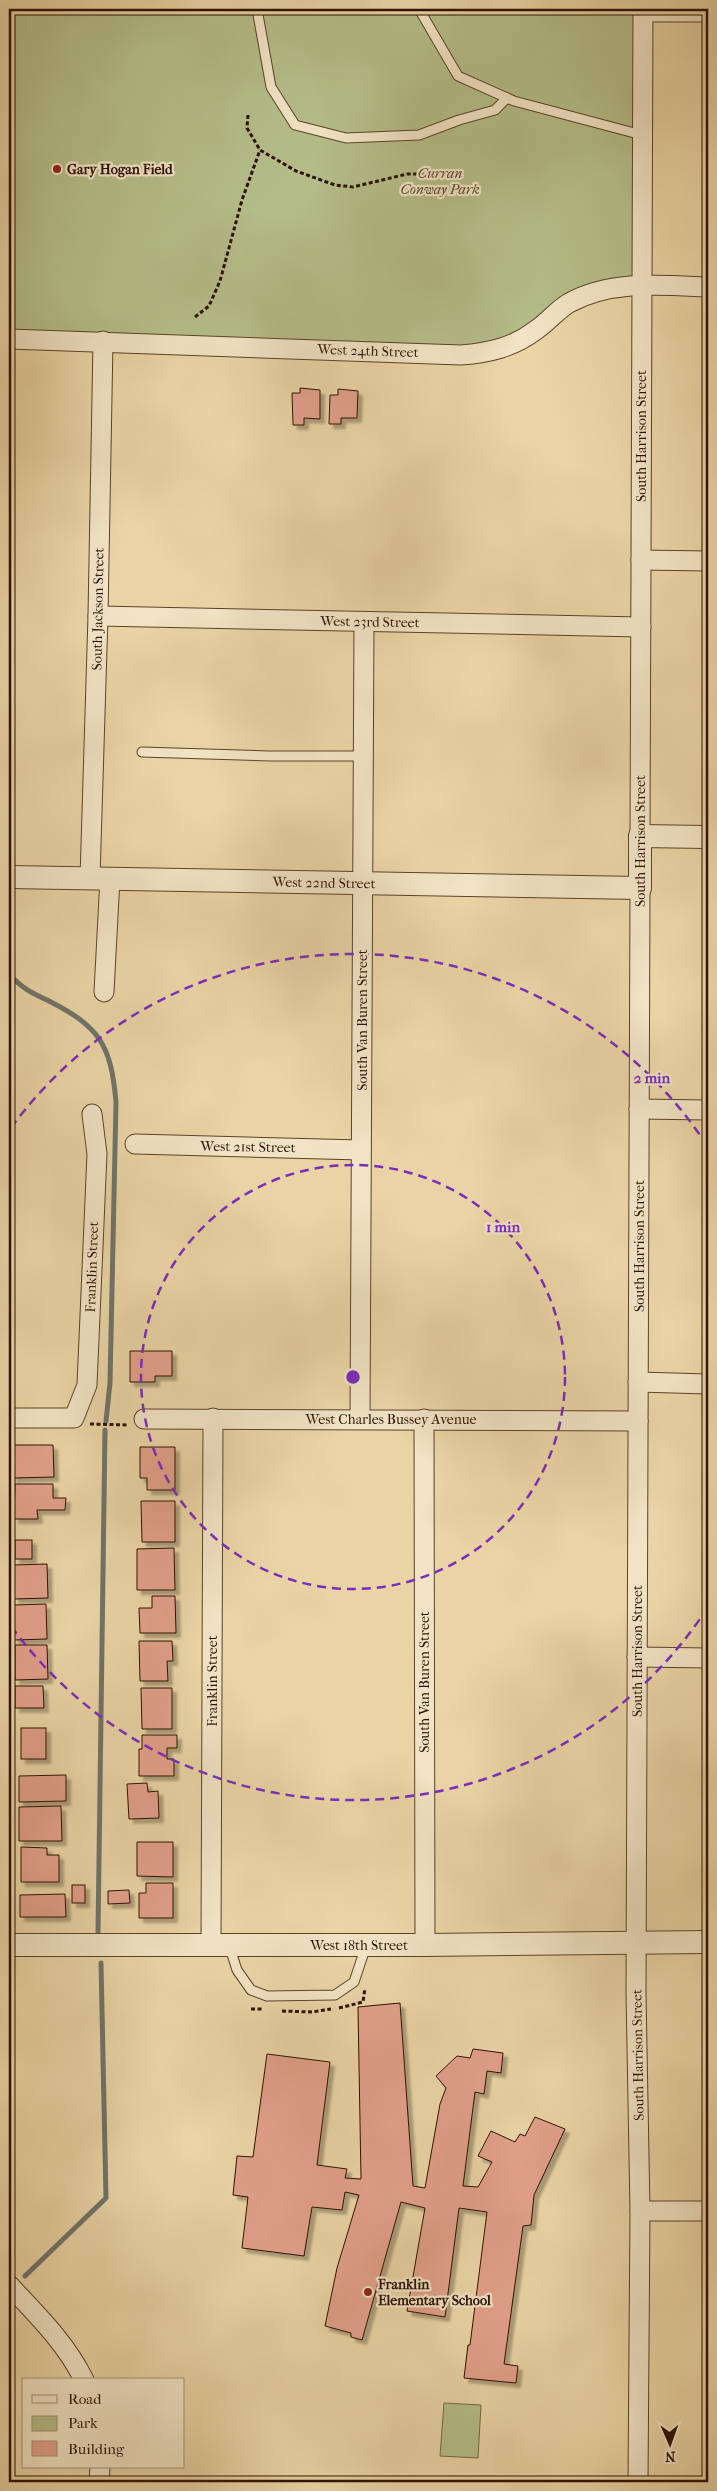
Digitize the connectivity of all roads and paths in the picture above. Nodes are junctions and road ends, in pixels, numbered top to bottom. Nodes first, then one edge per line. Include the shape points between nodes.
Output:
1 (257, 9) edge
2 (419, 9) edge
3 (643, 10) edge
4 (708, 12) edge
5 (507, 98) junction
6 (248, 115) dead end
7 (642, 135) junction
8 (260, 150) junction
9 (434, 174) dead end
10 (642, 285) junction
11 (708, 286) edge
12 (195, 317) dead end
13 (9, 339) edge
14 (103, 341) junction
15 (641, 560) junction
16 (708, 561) edge
17 (98, 616) junction
18 (364, 622) junction
19 (641, 627) junction
20 (142, 752) dead end
21 (363, 756) junction
22 (640, 836) junction
23 (708, 837) edge
24 (9, 877) edge
25 (100, 878) junction
26 (363, 884) junction
27 (640, 888) junction
28 (104, 992) dead end
29 (639, 1109) junction
30 (708, 1110) edge
31 (92, 1114) dead end
32 (135, 1144) dead end
33 (361, 1150) junction
34 (638, 1382) junction
35 (708, 1384) edge
36 (9, 1418) edge
37 (213, 1418) junction
38 (144, 1419) dead end
39 (360, 1419) junction
40 (424, 1420) junction
41 (638, 1420) junction
42 (99, 1424) dead end
43 (115, 1425) dead end
44 (637, 1657) junction
45 (708, 1658) edge
46 (638, 1942) junction
47 (708, 1942) edge
48 (9, 1945) edge
49 (220, 1945) junction
50 (367, 1945) junction
51 (424, 1945) junction
52 (708, 2211) edge
53 (640, 2212) junction
54 (12, 2289) edge
55 (83, 2378) edge
56 (100, 2468) edge
57 (99, 2482) edge
58 (638, 2482) edge

1 - 5 lane via 271,87 295,125 346,138 419,135 495,110
2 - 5 lane via 458,76
3 - 4 street
3 - 7 street, South Harrison Street
5 - 7 lane
6 - 8 path via 247,128
7 - 10 street, South Harrison Street
8 - 9 path via 296,170 335,185 353,187 408,174
8 - 12 path via 242,200 220,281 209,306
10 - 11 street, West 24th Street
10 - 14 street, West 24th Street via 597,291 576,300 520,341 486,353 461,355
10 - 15 street, South Harrison Street
13 - 14 street, West 24th Street
14 - 17 street, South Jackson Street
15 - 16 street
15 - 19 street, South Harrison Street
17 - 18 street, West 23rd Street
17 - 25 street, South Jackson Street
18 - 19 street, West 23rd Street
18 - 21 street, South Van Buren Street
19 - 22 street, South Harrison Street
20 - 21 lane
21 - 26 street, South Van Buren Street
22 - 23 street
22 - 27 street, South Harrison Street
24 - 25 street, West 22nd Street
25 - 26 street, West 22nd Street
25 - 28 street, South Jackson Street
26 - 27 street, West 22nd Street
26 - 33 street, South Van Buren Street
27 - 29 street, South Harrison Street
29 - 30 street
29 - 34 street, South Harrison Street
31 - 36 street, Franklin Street via 97,1154 87,1385 74,1418
32 - 33 street, West 21st Street
33 - 39 street, South Van Buren Street
34 - 35 street
34 - 41 street, South Harrison Street
37 - 38 street, West Charles Bussey Avenue
37 - 39 street, West Charles Bussey Avenue
37 - 49 street, Franklin Street
39 - 40 street, West Charles Bussey Avenue
40 - 41 street, West Charles Bussey Avenue
40 - 51 street, South Van Buren Street
41 - 44 street, South Harrison Street
42 - 43 path
44 - 45 street
44 - 46 street, South Harrison Street
46 - 47 street, West 18th Street
46 - 51 street, West 18th Street
46 - 53 street, South Harrison Street
48 - 49 street, West 18th Street
49 - 50 street, West 18th Street
49 - 50 lane via 251,1990 266,1996 335,1995 354,1982
50 - 51 street, West 18th Street
52 - 53 street
53 - 58 street, South Harrison Street
54 - 55 street via 61,2342
56 - 57 street

